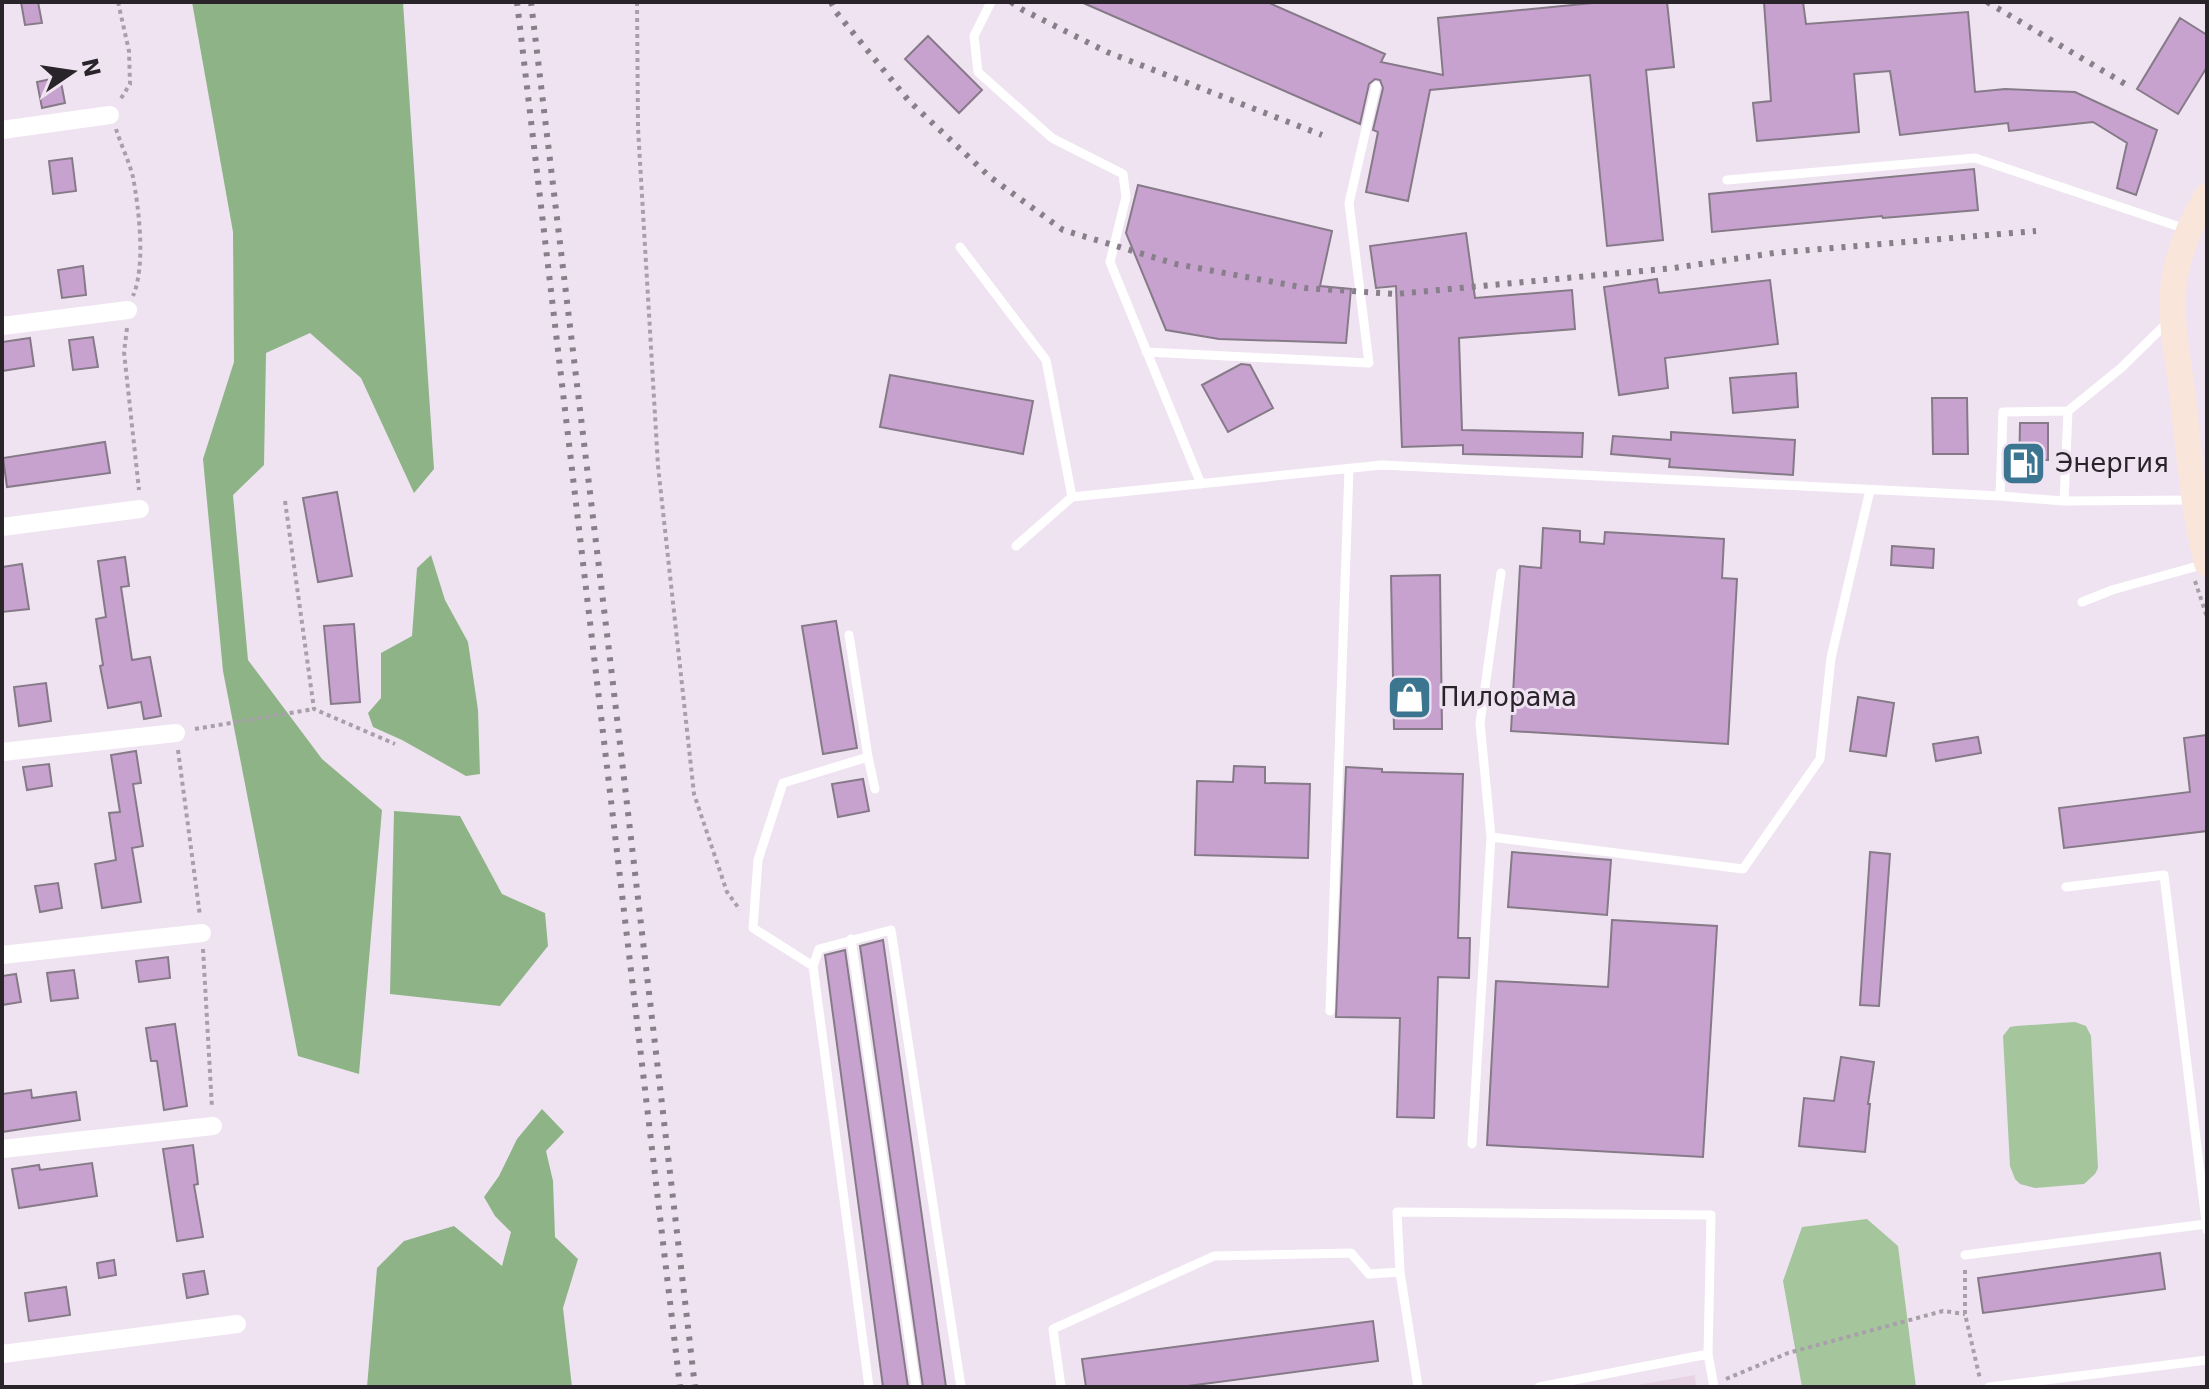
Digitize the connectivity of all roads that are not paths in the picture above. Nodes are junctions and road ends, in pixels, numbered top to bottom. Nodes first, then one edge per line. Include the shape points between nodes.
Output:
1 (991, 2) edge
2 (1376, 86) dead end
3 (110, 115) road end
4 (2, 130) edge
5 (1727, 180) dead end
6 (2207, 196) edge
7 (2189, 230) junction
8 (960, 247) dead end
9 (128, 310) dead end
10 (2173, 317) junction
11 (2, 326) edge
12 (1146, 352) junction
13 (2068, 411) junction
14 (1349, 469) junction
15 (1201, 484) junction
16 (1870, 490) junction
17 (2000, 496) junction
18 (1072, 497) junction
19 (2195, 500) junction
20 (2064, 501) junction
21 (140, 509) dead end
22 (2, 527) edge
23 (1016, 546) dead end
24 (2201, 565) edge
25 (1501, 573) dead end
26 (2082, 602) dead end
27 (849, 635) dead end
28 (176, 733) road end
29 (2, 752) edge
30 (868, 757) junction
31 (875, 789) dead end
32 (1491, 837) junction
33 (2066, 887) dead end
34 (202, 933) road end
35 (851, 939) junction
36 (2, 955) edge
37 (813, 966) junction
38 (1330, 1011) dead end
39 (213, 1126) road end
40 (1472, 1144) dead end
41 (2, 1149) edge
42 (2204, 1173) edge
43 (2207, 1227) edge
44 (1965, 1255) road end
45 (1400, 1272) junction
46 (237, 1324) dead end
47 (2, 1354) edge
48 (1708, 1354) junction
49 (2207, 1360) edge
50 (1714, 1386) edge
51 (869, 1387) edge
52 (916, 1387) edge
53 (961, 1387) edge
54 (1061, 1387) edge
55 (1418, 1387) edge
56 (1539, 1387) edge
57 (1989, 1387) edge

1 - 12 lane via 974,36 978,72 1052,138 1123,174 1126,197 1110,262
2 - 12 lane via 1349,203 1369,363
3 - 4 street
5 - 7 lane via 1975,158
6 - 7 main road
7 - 10 main road via 2179,256
8 - 18 lane via 1046,360
9 - 11 street
10 - 13 lane
10 - 19 main road
12 - 15 lane
13 - 17 lane via 2003,412
13 - 20 lane
14 - 15 lane
14 - 16 lane via 1382,465
14 - 38 lane
15 - 18 lane
16 - 17 lane
16 - 32 lane via 1831,658 1820,759 1743,869
17 - 20 lane
18 - 23 lane
19 - 20 lane
19 - 24 main road
21 - 22 street
24 - 26 lane
25 - 32 lane via 1480,723
27 - 30 lane
28 - 29 street
30 - 31 lane
30 - 37 lane via 783,783 758,860 753,928
32 - 40 lane
33 - 42 lane via 2164,875
34 - 36 street
35 - 37 lane via 819,949
35 - 52 lane
35 - 53 lane via 891,930
37 - 51 lane
39 - 41 street
42 - 43 lane
43 - 44 lane
45 - 48 lane via 1397,1212 1711,1215
45 - 54 lane via 1369,1274 1351,1253 1214,1256 1053,1329
45 - 55 lane
46 - 47 street
48 - 50 lane
48 - 56 lane
49 - 57 lane

